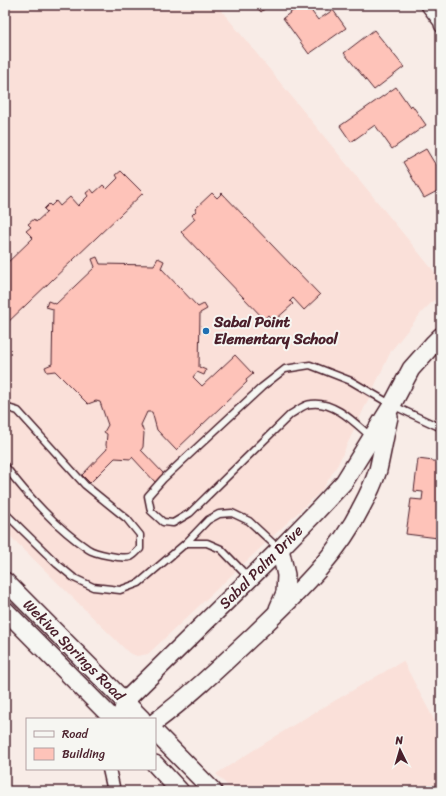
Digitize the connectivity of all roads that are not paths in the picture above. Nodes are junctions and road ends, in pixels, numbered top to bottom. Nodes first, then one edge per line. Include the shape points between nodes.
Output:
1 (427, 5) edge
2 (438, 5) edge
3 (441, 6) edge
4 (441, 26) edge
5 (441, 336) edge
6 (392, 405) junction
7 (5, 407) edge
8 (441, 419) edge
9 (371, 437) junction
10 (5, 466) edge
11 (5, 513) edge
12 (186, 543) junction
13 (280, 549) junction
14 (250, 579) junction
15 (5, 581) edge
16 (5, 610) edge
17 (275, 615) junction
18 (125, 701) junction
19 (174, 708) junction
20 (111, 718) edge
21 (121, 718) edge
22 (141, 718) edge
23 (156, 721) edge
24 (156, 733) edge
25 (174, 751) junction
26 (156, 765) edge
27 (109, 770) edge
28 (114, 791) edge
29 (180, 791) edge
30 (213, 791) edge

1 - 4 street
2 - 3 street
5 - 6 street, Sabal Palm Drive via 411,369
6 - 8 lane via 437,426
6 - 9 street, Sabal Palm Drive
6 - 9 lane via 351,381 310,365 285,369 262,387 163,479 148,496 151,511 163,522 173,523 190,514 291,414 309,404 325,405 348,417
6 - 17 street, Sabal Palm Drive via 377,472 362,507 342,540 314,576
7 - 10 lane via 18,410 85,485 127,519 140,535 140,549 131,556 118,557 90,550 55,522 21,488
9 - 13 street, Sabal Palm Drive via 344,482
11 - 12 lane via 74,578 93,587 120,590 139,584
12 - 13 lane via 208,520 219,514 232,513 249,521
12 - 14 lane via 207,543 221,549
13 - 14 street, Sabal Palm Drive
13 - 17 street via 286,575 285,593
14 - 18 street, Sabal Palm Drive
15 - 18 street, Wekiva Springs Road
16 - 20 street, Wekiva Springs Road
17 - 19 street, Sabal Palm Drive
18 - 21 street
18 - 22 street, Wekiva Springs Road
19 - 23 street, Sabal Palm Drive
19 - 25 street via 169,733
24 - 25 street
25 - 30 street
26 - 29 street
27 - 28 street

